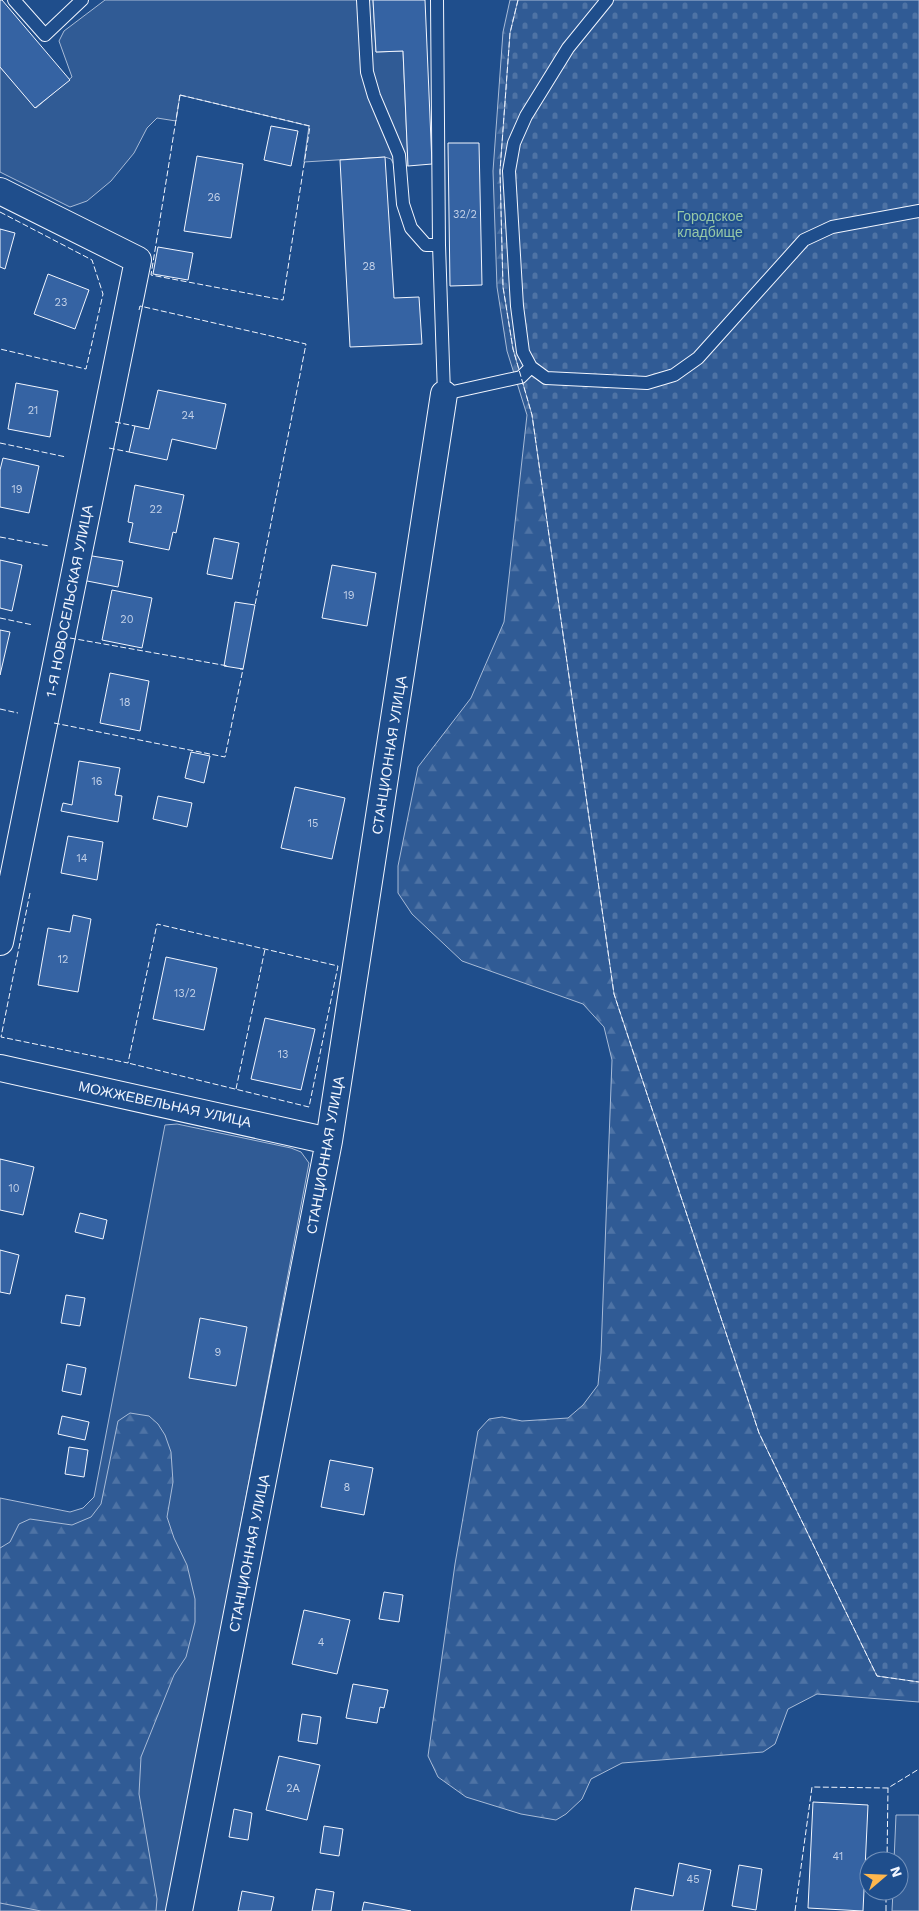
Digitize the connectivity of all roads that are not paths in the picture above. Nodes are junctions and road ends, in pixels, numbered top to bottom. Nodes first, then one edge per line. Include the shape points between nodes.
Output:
1 (14, 0) edge
2 (82, 0) edge
3 (362, 0) edge
4 (437, 0) edge
5 (607, 0) edge
6 (0, 191) edge
7 (919, 211) edge
8 (439, 245) junction
9 (531, 367) junction
10 (444, 394) junction
11 (0, 942) edge
12 (0, 1068) edge
13 (329, 1141) junction
14 (179, 1911) edge

1 - 2 lane via 44,35
3 - 8 lane via 368,72 374,96 398,155 403,204 411,228 426,245
4 - 8 lane
5 - 9 lane via 568,48 526,116 514,143 509,171 517,306 523,352
6 - 11 street, 1-Я НОВОСЕЛЬСКАЯ УЛИЦА via 138,260
7 - 9 lane via 832,227 804,240 698,358 674,375 647,383 546,378
8 - 10 lane
9 - 10 lane via 521,376
10 - 13 street, СТАНЦИОННАЯ УЛИЦА
12 - 13 street, МОЖЖЕВЕЛЬНАЯ УЛИЦА
13 - 14 street, СТАНЦИОННАЯ УЛИЦА

